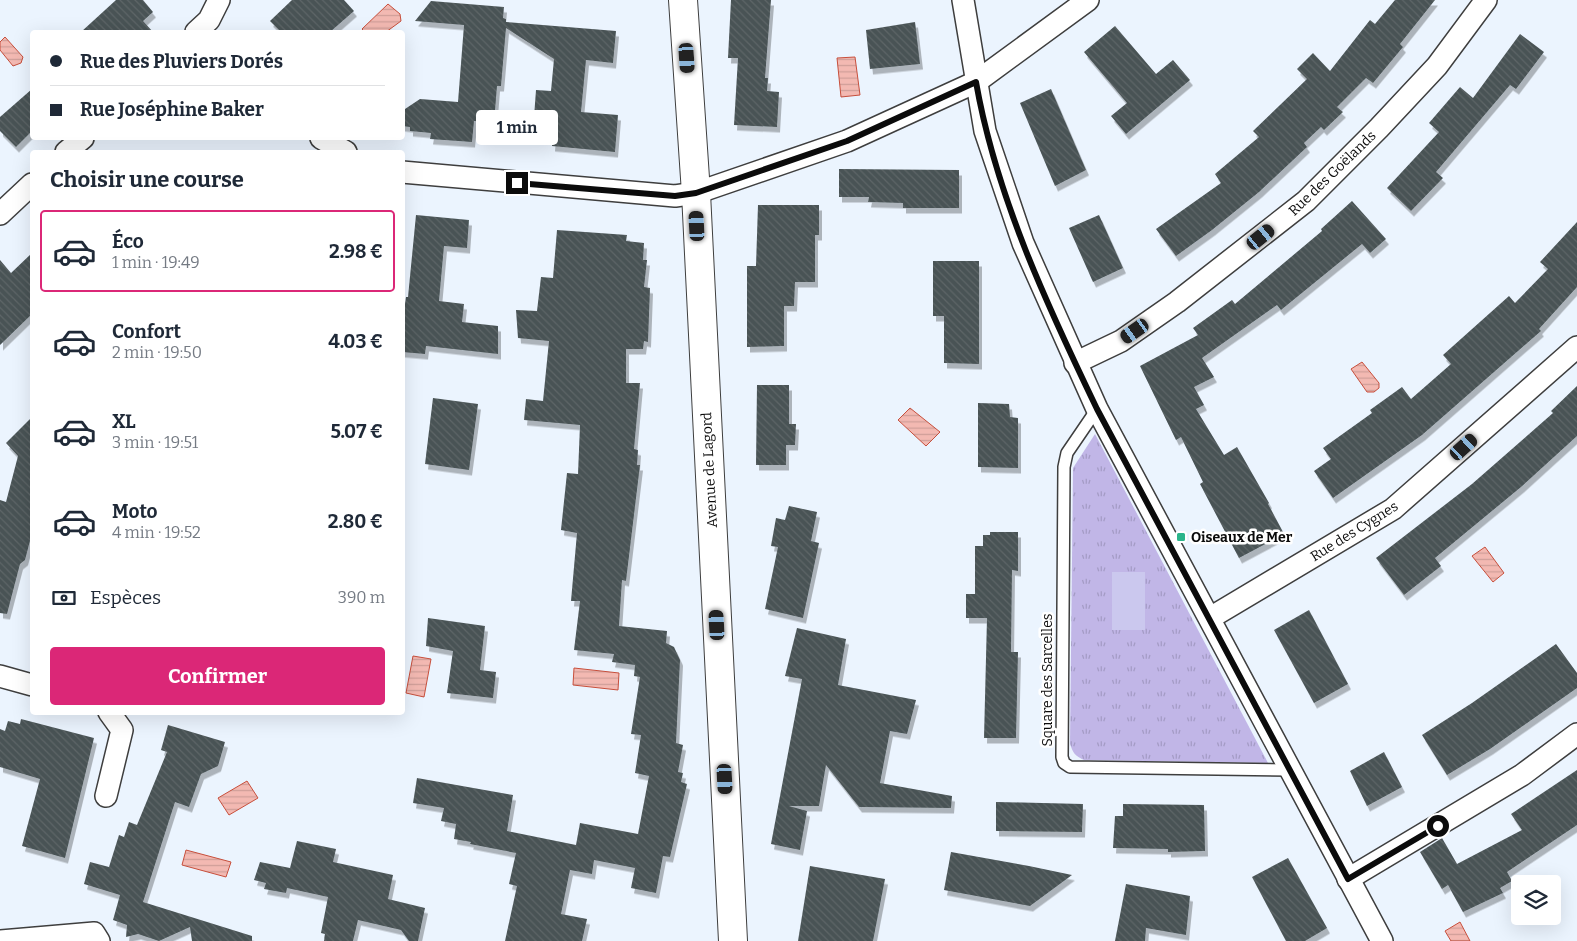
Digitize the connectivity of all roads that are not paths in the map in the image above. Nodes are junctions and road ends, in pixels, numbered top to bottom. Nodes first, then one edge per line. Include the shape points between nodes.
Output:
1 (219, 0) edge
2 (683, 0) edge
3 (963, 0) edge
4 (1088, 0) edge
5 (1486, 0) edge
6 (209, 28) edge
7 (976, 82) junction
8 (81, 140) edge
9 (325, 140) edge
10 (68, 150) edge
11 (342, 150) edge
12 (405, 172) edge
13 (30, 186) edge
14 (696, 193) junction
15 (0, 214) edge
16 (1577, 347) edge
17 (1075, 363) junction
18 (1097, 409) junction
19 (1210, 618) junction
20 (0, 676) edge
21 (30, 684) edge
22 (111, 715) edge
23 (1577, 734) edge
24 (1290, 770) junction
25 (106, 796) dead end
26 (1348, 879) junction
27 (0, 941) edge
28 (99, 941) edge
29 (733, 941) edge
30 (1382, 941) edge

1 - 6 street
2 - 14 street, Avenue de Lagord
3 - 7 street
4 - 7 street
5 - 17 street, Rue des Goëlands via 1437,66 1306,201 1177,302 1121,341
7 - 14 street via 847,141
7 - 17 street via 985,131 1023,243
8 - 10 street
9 - 11 street
12 - 14 street via 675,196
13 - 15 street
14 - 29 street, Avenue de Lagord
16 - 19 street, Rue des Cygnes via 1393,509
17 - 18 street
18 - 19 street
18 - 24 lane, Square des Sarcelles via 1067,453 1064,467 1064,763 1070,767
19 - 24 street
20 - 21 street
22 - 25 street via 122,730
23 - 26 street via 1522,776
24 - 26 street
26 - 30 street
27 - 28 street via 94,934

